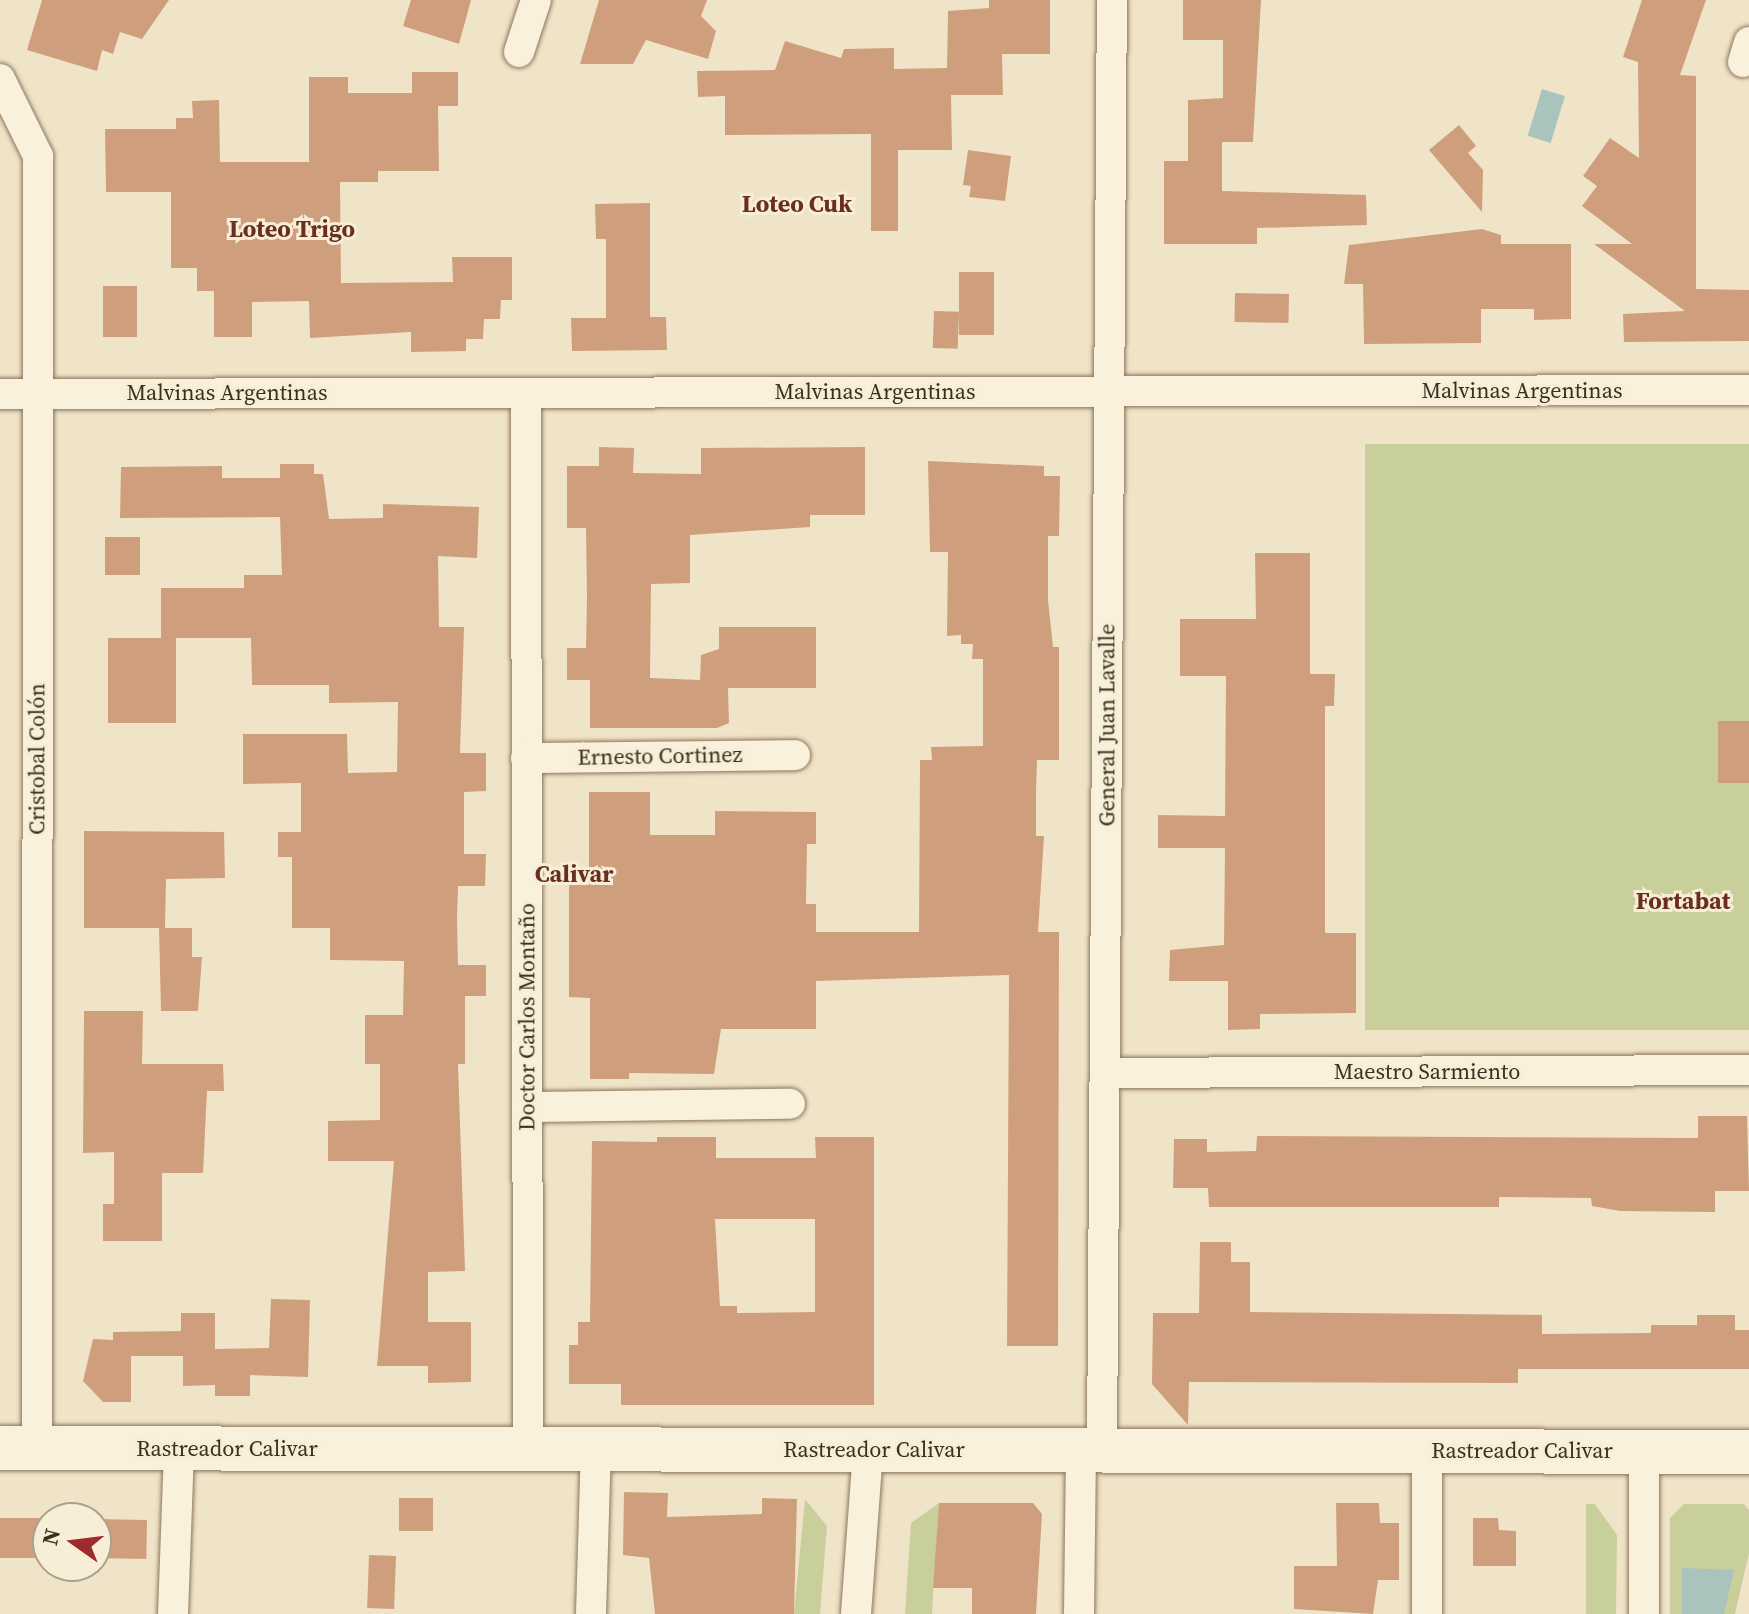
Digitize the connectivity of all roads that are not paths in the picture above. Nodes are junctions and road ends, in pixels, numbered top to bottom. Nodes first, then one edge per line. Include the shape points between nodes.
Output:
1 (536, 0) edge
2 (1112, 0) edge
3 (519, 52) dead end
4 (0, 79) edge
5 (1749, 390) edge
6 (1109, 392) junction
7 (526, 393) junction
8 (0, 394) edge
9 (38, 394) junction
10 (795, 755) dead end
11 (526, 758) junction
12 (1749, 1070) edge
13 (1105, 1073) junction
14 (790, 1104) dead end
15 (528, 1107) junction
16 (18, 1448) edge
17 (179, 1448) junction
18 (528, 1449) junction
19 (596, 1449) junction
20 (868, 1450) junction
21 (1092, 1451) junction
22 (1427, 1451) junction
23 (1644, 1452) junction
24 (1749, 1452) edge
25 (173, 1614) edge
26 (591, 1614) edge
27 (856, 1614) edge
28 (1079, 1614) edge
29 (1427, 1614) edge
30 (1644, 1614) edge

1 - 3 street
2 - 6 street, General Juan Lavalle
4 - 9 street, Cristobal Colón via 38,156
5 - 6 street, Malvinas Argentinas
6 - 7 street, Malvinas Argentinas
6 - 13 street, General Juan Lavalle
7 - 9 street, Malvinas Argentinas
7 - 11 street, Doctor Carlos Montaño
8 - 9 street, Malvinas Argentinas
9 - 16 street, Cristobal Colón
10 - 11 street, Ernesto Cortinez
11 - 15 street, Doctor Carlos Montaño
12 - 13 street, Maestro Sarmiento
13 - 21 street, General Juan Lavalle
14 - 15 street
15 - 18 street, Doctor Carlos Montaño
16 - 17 main road, Rastreador Calivar
17 - 18 main road, Rastreador Calivar
17 - 25 street
18 - 19 main road, Rastreador Calivar
19 - 20 main road, Rastreador Calivar
19 - 26 street
20 - 21 main road, Rastreador Calivar
20 - 27 street
21 - 22 main road, Rastreador Calivar
21 - 28 street, General Juan Lavalle
22 - 23 main road, Rastreador Calivar
22 - 29 street
23 - 24 main road, Rastreador Calivar
23 - 30 street

